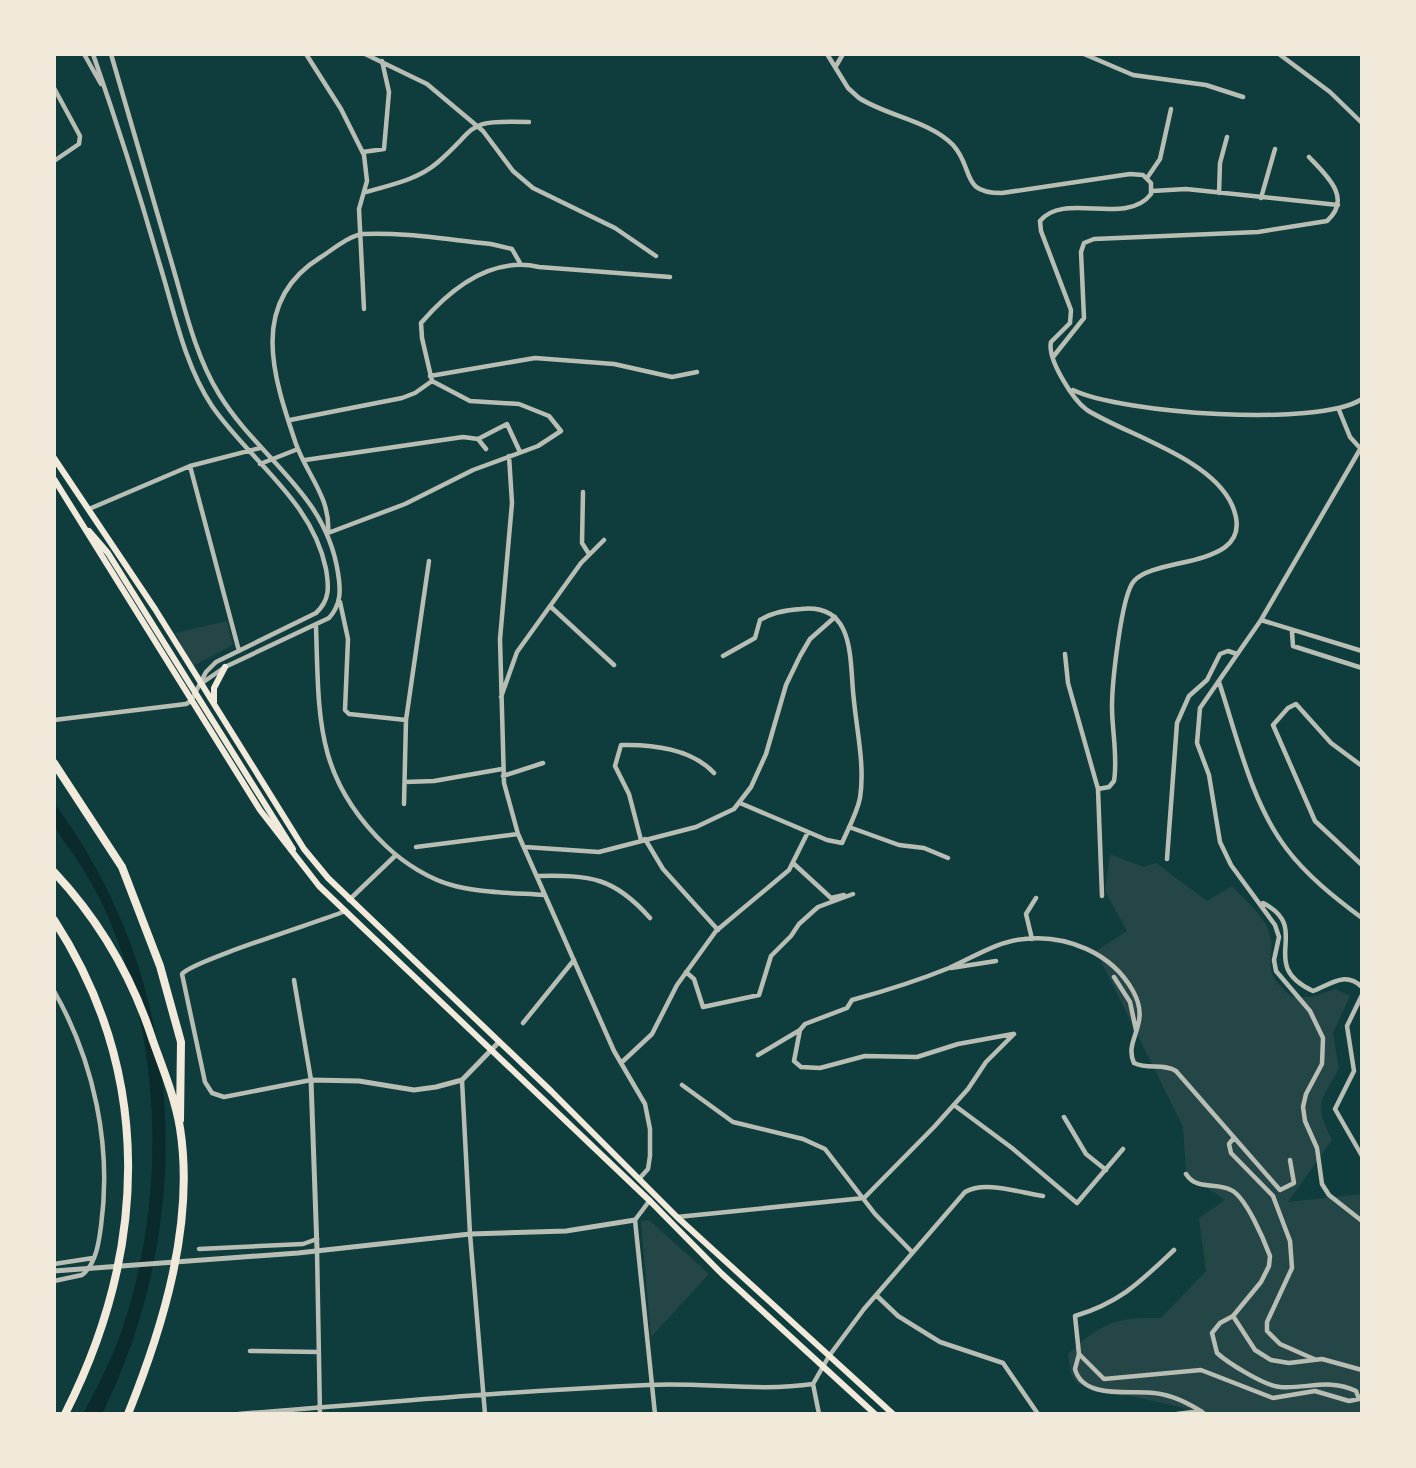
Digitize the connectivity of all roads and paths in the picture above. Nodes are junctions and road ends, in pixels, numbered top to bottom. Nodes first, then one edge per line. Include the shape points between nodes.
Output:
1 (84, 54) edge
2 (93, 54) edge
3 (111, 54) edge
4 (306, 54) edge
5 (365, 54) edge
6 (827, 54) edge
7 (843, 54) edge
8 (1084, 54) edge
9 (1279, 54) edge
10 (382, 60) junction
11 (836, 67) junction
12 (54, 88) edge
13 (106, 93) junction
14 (1243, 97) dead end
15 (1171, 109) dead end
16 (529, 122) dead end
17 (1362, 123) edge
18 (475, 125) junction
19 (1227, 137) dead end
20 (1275, 149) dead end
21 (363, 152) junction
22 (1309, 157) dead end
23 (54, 161) edge
24 (1147, 178) junction
25 (1152, 191) junction
26 (366, 192) junction
27 (1219, 193) junction
28 (1261, 198) junction
29 (1338, 205) junction
30 (359, 234) junction
31 (656, 256) dead end
32 (520, 263) junction
33 (670, 277) dead end
34 (364, 309) dead end
35 (1052, 358) junction
36 (697, 372) dead end
37 (431, 378) junction
38 (1072, 389) junction
39 (1362, 399) edge
40 (1339, 410) junction
41 (289, 419) junction
42 (478, 439) junction
43 (1361, 447) edge
44 (260, 448) junction
45 (298, 449) junction
46 (486, 450) dead end
47 (248, 452) junction
48 (520, 452) junction
49 (509, 456) junction
50 (54, 458) edge
51 (272, 460) junction
52 (306, 460) junction
53 (260, 464) junction
54 (190, 466) junction
55 (64, 474) junction
56 (54, 480) edge
57 (583, 492) dead end
58 (89, 509) junction
59 (79, 519) junction
60 (94, 521) junction
61 (328, 533) junction
62 (604, 540) dead end
63 (108, 553) junction
64 (589, 554) junction
65 (429, 561) dead end
66 (339, 602) junction
67 (550, 606) junction
68 (835, 617) junction
69 (1261, 620) junction
70 (316, 626) junction
71 (1292, 632) junction
72 (1362, 651) edge
73 (239, 652) junction
74 (1065, 654) dead end
75 (1237, 654) junction
76 (723, 656) dead end
77 (614, 665) dead end
78 (225, 667) junction
79 (1362, 668) edge
80 (1219, 681) junction
81 (201, 684) junction
82 (191, 701) junction
83 (500, 701) junction
84 (214, 704) junction
85 (54, 720) edge
86 (406, 720) junction
87 (543, 762) dead end
88 (54, 763) edge
89 (1362, 766) edge
90 (502, 769) junction
91 (714, 773) dead end
92 (503, 776) junction
93 (405, 782) junction
94 (1098, 789) junction
95 (740, 803) junction
96 (404, 804) dead end
97 (274, 816) junction
98 (849, 827) junction
99 (808, 832) junction
100 (518, 834) junction
101 (643, 839) junction
102 (416, 847) dead end
103 (524, 847) junction
104 (304, 849) junction
105 (396, 855) junction
106 (948, 858) dead end
107 (1167, 859) dead end
108 (793, 863) junction
109 (1362, 865) edge
110 (303, 867) junction
111 (54, 872) edge
112 (538, 876) junction
113 (545, 895) junction
114 (1102, 896) dead end
115 (1036, 898) dead end
116 (349, 900) junction
117 (1262, 903) junction
118 (343, 912) junction
119 (650, 918) dead end
120 (1362, 918) edge
121 (54, 920) edge
122 (718, 930) junction
123 (1032, 939) junction
124 (574, 960) junction
125 (996, 961) dead end
126 (947, 968) junction
127 (686, 972) junction
128 (1114, 977) dead end
129 (294, 980) dead end
130 (1362, 987) edge
131 (54, 991) edge
132 (1362, 995) edge
133 (523, 1023) dead end
134 (800, 1030) junction
135 (1136, 1034) junction
136 (499, 1042) junction
137 (490, 1052) junction
138 (758, 1055) dead end
139 (621, 1063) junction
140 (311, 1080) junction
141 (462, 1080) junction
142 (682, 1085) dead end
143 (954, 1105) junction
144 (1064, 1117) dead end
145 (180, 1126) junction
146 (1233, 1139) junction
147 (1123, 1149) dead end
148 (1362, 1156) edge
149 (1290, 1160) dead end
150 (1106, 1170) junction
151 (1186, 1174) dead end
152 (639, 1180) junction
153 (1043, 1196) dead end
154 (652, 1198) junction
155 (864, 1198) junction
156 (677, 1217) junction
157 (635, 1220) junction
158 (1362, 1222) edge
159 (470, 1234) junction
160 (317, 1239) junction
161 (199, 1249) dead end
162 (317, 1249) junction
163 (1174, 1250) dead end
164 (912, 1252) junction
165 (94, 1258) junction
166 (54, 1264) edge
167 (54, 1271) edge
168 (54, 1280) edge
169 (876, 1295) junction
170 (1233, 1317) junction
171 (250, 1352) dead end
172 (319, 1352) junction
173 (1079, 1354) junction
174 (829, 1356) junction
175 (1314, 1359) junction
176 (823, 1368) junction
177 (1362, 1370) edge
178 (653, 1384) junction
179 (813, 1384) junction
180 (483, 1393) junction
181 (1360, 1401) edge
182 (320, 1411) edge
183 (1203, 1412) edge
184 (65, 1414) edge
185 (128, 1414) edge
186 (239, 1414) edge
187 (485, 1414) edge
188 (655, 1414) edge
189 (819, 1414) edge
190 (875, 1414) edge
191 (893, 1414) edge
192 (1038, 1414) edge
193 (1177, 1414) edge

1 - 13 street
2 - 13 street
3 - 44 street via 204,365 219,395
4 - 21 street
5 - 10 street
6 - 11 street
7 - 11 street
8 - 14 street via 1133,75 1206,85
9 - 17 street
10 - 18 street via 427,84
10 - 21 street via 390,92 384,149
11 - 24 street via 848,88 864,101 951,143 974,186 982,192 1130,174
12 - 23 street via 80,136 79,144
13 - 47 street via 193,369 209,401
15 - 24 street via 1160,159
16 - 18 street
18 - 26 street via 424,172
18 - 31 street via 533,188 615,228
19 - 27 street
20 - 28 street
21 - 26 street
22 - 29 street via 1334,184
24 - 25 street
25 - 27 street
25 - 35 street via 1135,206 1063,210 1040,221 1071,310 1069,323 1051,342
26 - 30 street via 360,204
27 - 28 street
28 - 29 street
29 - 35 street via 1328,221 1280,229 1087,241 1081,253 1084,318
30 - 32 street via 491,244 512,249
30 - 34 street
30 - 41 street via 300,271 277,305 272,345
32 - 33 street
32 - 37 street via 472,278 421,323
35 - 38 street
36 - 37 street via 672,377 614,363 535,358
37 - 41 street via 402,398
37 - 48 street via 470,401 519,404 550,416 561,431
38 - 40 street via 1111,402 1186,410 1294,415
38 - 94 street via 1090,411 1156,442 1203,475 1227,496 1236,522 1232,537 1216,554 1149,572 1130,586 1112,702 1114,781
39 - 40 street
40 - 43 street via 1350,438
41 - 45 street
42 - 46 street
42 - 48 street via 507,424
42 - 52 street via 463,437
43 - 69 street
44 - 47 street
44 - 51 street
45 - 51 street
45 - 52 street
47 - 53 street
47 - 54 street
48 - 49 street
49 - 61 street
49 - 83 street via 512,503 501,609
50 - 55 main road
51 - 53 street
51 - 61 street via 314,508
52 - 61 street via 326,508
53 - 73 street via 313,528 323,554 328,593 316,612
54 - 58 street
54 - 73 street
55 - 56 street
55 - 58 main road
56 - 59 main road
57 - 64 street via 582,543
58 - 60 main road
59 - 63 main road
59 - 82 main road
60 - 63 main road
60 - 81 main road
61 - 66 street via 338,571
62 - 64 street
63 - 97 main road
64 - 67 street
65 - 86 street
66 - 70 street via 335,612
66 - 86 street via 348,639 345,710
67 - 77 street
67 - 83 street via 517,652
68 - 76 street via 822,608 778,612 760,620 755,638
68 - 95 street via 810,639 794,667 769,746
68 - 98 street via 848,645 859,745 860,798
69 - 71 street
69 - 75 street
70 - 78 street
70 - 105 street via 329,765 357,817
71 - 72 street
71 - 79 street via 1293,646
73 - 81 street via 210,667
74 - 94 street via 1068,683
75 - 80 street
75 - 107 street via 1220,654 1179,716
78 - 81 street
78 - 84 main road via 214,688
80 - 117 street via 1201,704 1197,743 1209,775 1223,849
80 - 120 street via 1274,830 1303,868
81 - 82 street
81 - 84 main road
82 - 85 street via 174,707
82 - 110 main road via 264,817
83 - 90 street
84 - 104 main road
86 - 93 street
87 - 92 street
88 - 145 highway via 122,867 160,966 181,1042
89 - 109 street via 1331,743 1296,704 1273,725 1315,821
90 - 92 street
90 - 93 street
91 - 101 street via 701,760 647,744 621,745 615,766
92 - 100 street
93 - 96 street
94 - 114 street
95 - 99 street
95 - 101 street via 706,824
97 - 104 main road
97 - 110 main road
98 - 99 street via 842,843
98 - 106 street
99 - 108 street
100 - 102 street
100 - 103 street
101 - 103 street via 592,853
101 - 122 street via 663,869
103 - 112 street
104 - 116 main road
105 - 113 street via 452,886
105 - 116 street
108 - 122 street
108 - 127 street via 831,898 850,895 818,907 799,924 771,956 759,995 704,1007 694,979
110 - 118 main road
111 - 145 highway via 90,917 130,981
112 - 113 street
112 - 119 street via 598,878 631,897
113 - 124 street
115 - 123 street via 1026,914
116 - 136 main road
117 - 130 street via 1286,926 1283,958 1292,979 1313,991 1346,978
117 - 158 street via 1278,931 1276,971 1310,1011 1323,1038 1322,1064 1303,1107 1317,1148 1322,1184
118 - 137 main road
118 - 140 street via 186,970 182,979 205,1082 212,1093 223,1097
121 - 184 highway via 84,969 108,1031 124,1102 129,1168 125,1234 107,1314
122 - 127 street
123 - 126 street via 1011,942
123 - 135 street via 1090,949 1117,970 1139,1004 1141,1020
124 - 133 street
124 - 139 street
125 - 126 street
126 - 134 street via 852,1000 847,1008
127 - 139 street via 652,1034
128 - 135 street via 1134,1011
129 - 140 street
131 - 165 street via 85,1064 106,1157 103,1213
132 - 148 street via 1347,1026 1354,1071 1335,1109
134 - 138 street
134 - 143 street via 794,1060 807,1068 865,1056 917,1057 1014,1034
135 - 146 street via 1134,1063 1176,1071
136 - 137 street
136 - 152 main road
137 - 141 street
137 - 154 main road
139 - 152 street via 645,1104 650,1129 649,1169
140 - 141 street via 414,1090
140 - 160 street
141 - 159 street
142 - 155 street via 733,1122 825,1149
143 - 150 street via 1077,1203
143 - 155 street
144 - 150 street via 1085,1152
145 - 185 highway via 182,1196 173,1269
146 - 149 street via 1280,1190 1294,1182
146 - 175 street via 1231,1153 1273,1196 1292,1251 1292,1268 1267,1331 1280,1344
147 - 150 street
151 - 170 street via 1199,1184 1227,1188 1240,1196 1268,1251 1269,1266 1261,1282
152 - 154 main road
153 - 164 street via 972,1187
154 - 156 main road
154 - 157 street
154 - 176 main road via 722,1274
155 - 156 street
155 - 164 street
156 - 174 main road
157 - 159 street via 566,1231
157 - 178 street
159 - 162 street
159 - 180 street
160 - 161 street via 303,1244
160 - 162 street
162 - 167 street
162 - 172 street
163 - 173 street via 1133,1290 1075,1316
164 - 169 street
165 - 166 street
165 - 168 street via 82,1275
169 - 174 street
169 - 192 street via 898,1316 940,1342 1003,1363
170 - 175 street via 1255,1350 1271,1360
170 - 181 street via 1212,1333 1213,1346 1222,1358 1274,1386 1337,1384 1356,1391
171 - 172 street
172 - 182 street
173 - 181 street via 1104,1379 1201,1370 1273,1398 1315,1391
173 - 183 street via 1077,1374 1095,1388 1164,1395
174 - 176 street
174 - 191 main road
175 - 177 street
176 - 179 street
176 - 190 main road
178 - 179 street via 739,1388
178 - 180 street
178 - 188 street
179 - 189 street
180 - 182 street
180 - 187 street
182 - 186 street
183 - 193 street

